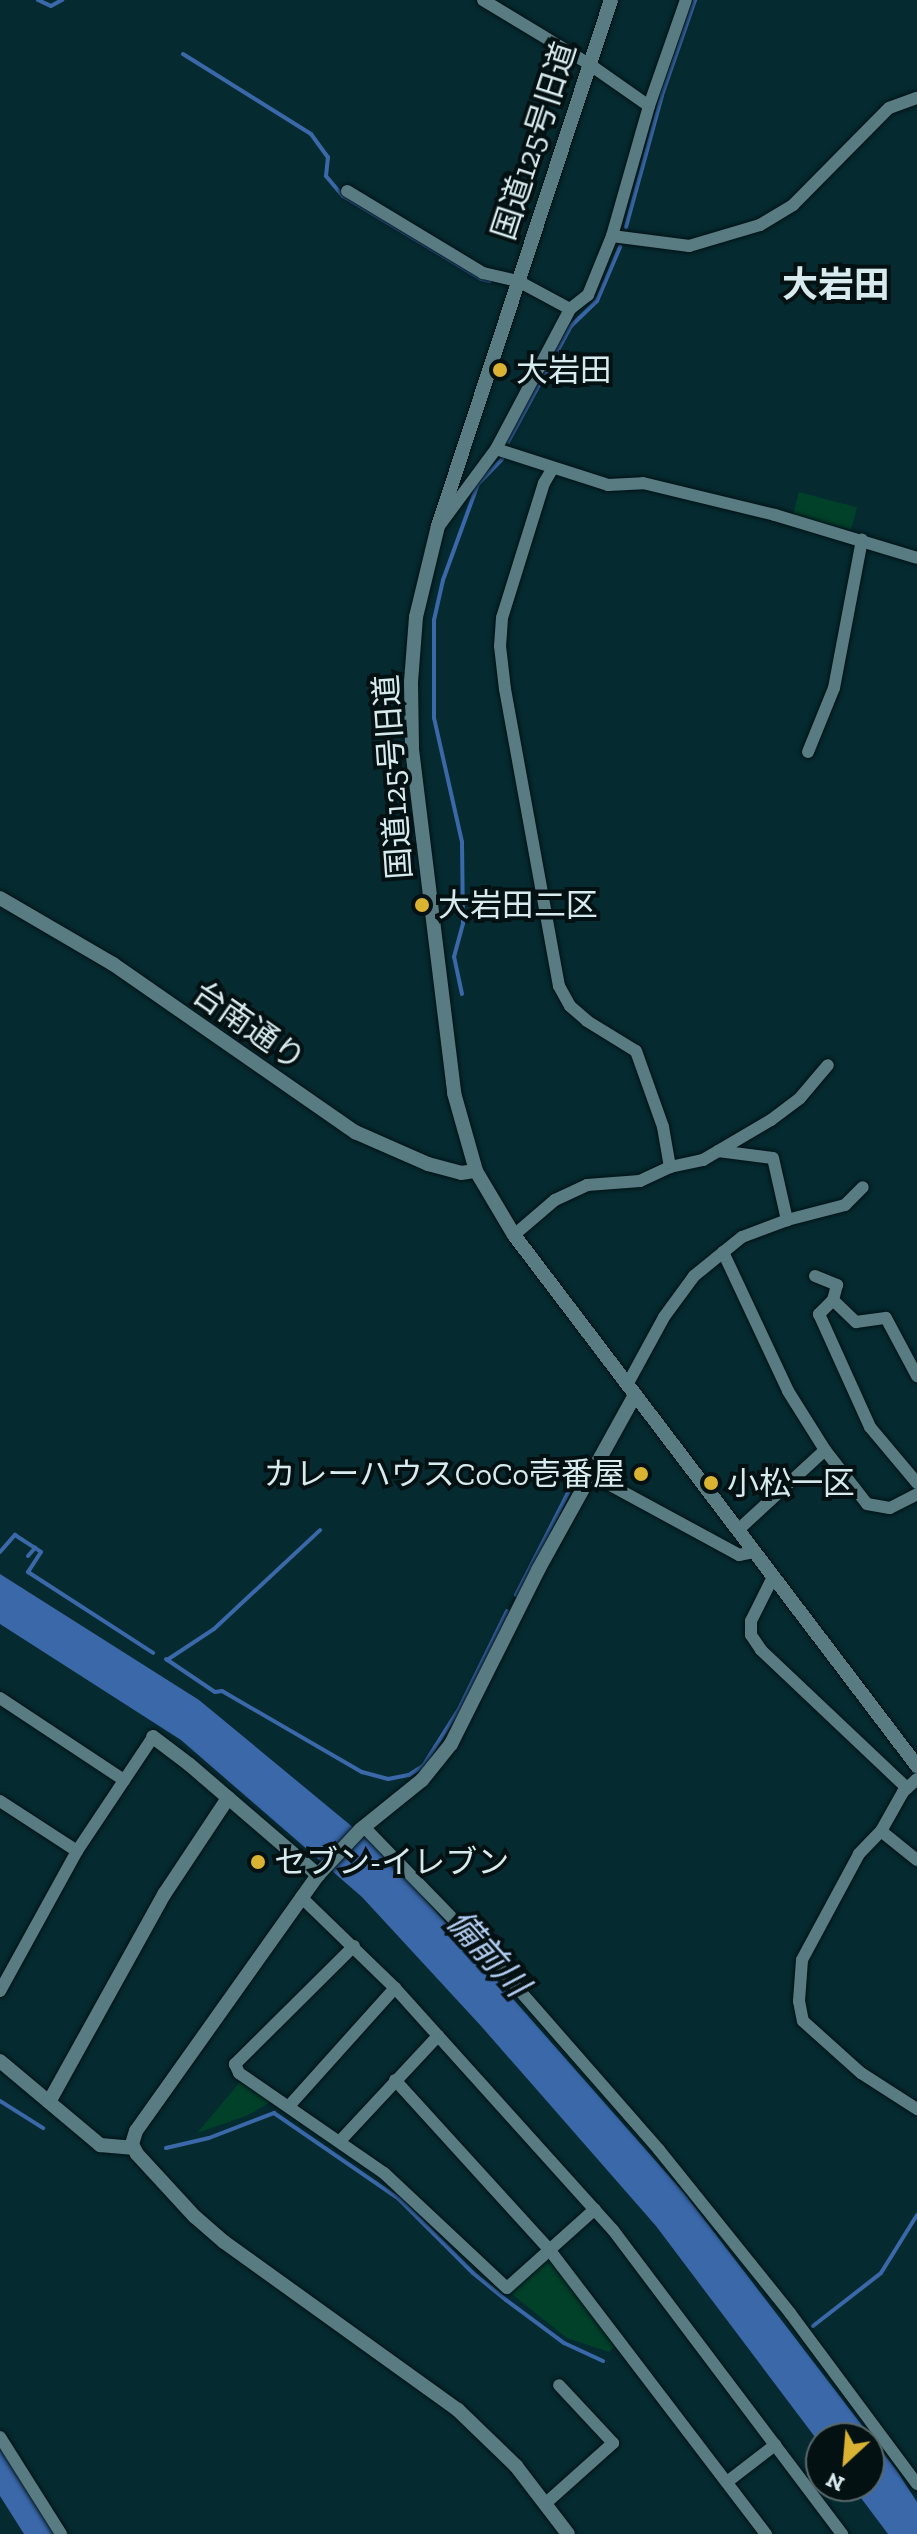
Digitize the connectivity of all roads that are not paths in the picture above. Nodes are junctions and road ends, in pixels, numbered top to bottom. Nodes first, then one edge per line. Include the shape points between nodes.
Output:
1 (483, 0) edge
2 (611, 0) edge
3 (686, 0) edge
4 (589, 64) junction
5 (917, 98) edge
6 (649, 106) junction
7 (347, 191) dead end
8 (612, 236) junction
9 (518, 281) junction
10 (570, 309) junction
11 (496, 449) junction
12 (553, 468) junction
13 (438, 526) junction
14 (862, 540) junction
15 (917, 558) edge
16 (808, 752) dead end
17 (0, 898) edge
18 (828, 1065) dead end
19 (718, 1151) junction
20 (670, 1167) junction
21 (476, 1171) junction
22 (863, 1187) dead end
23 (787, 1220) junction
24 (514, 1235) junction
25 (723, 1252) junction
26 (815, 1276) dead end
27 (833, 1300) junction
28 (917, 1376) edge
29 (631, 1390) junction
30 (825, 1450) junction
31 (590, 1474) junction
32 (917, 1483) edge
33 (917, 1494) edge
34 (738, 1530) junction
35 (755, 1552) junction
36 (773, 1577) junction
37 (0, 1698) edge
38 (153, 1737) joint
39 (917, 1766) edge
40 (917, 1779) edge
41 (124, 1780) junction
42 (907, 1788) junction
43 (228, 1798) junction
44 (0, 1801) edge
45 (362, 1828) junction
46 (881, 1831) junction
47 (77, 1851) junction
48 (917, 1860) edge
49 (320, 1873) junction
50 (301, 1897) junction
51 (354, 1946) junction
52 (395, 1988) junction
53 (0, 1991) edge
54 (438, 2036) junction
55 (0, 2061) edge
56 (395, 2080) junction
57 (49, 2102) junction
58 (289, 2106) junction
59 (917, 2109) edge
60 (340, 2141) junction
61 (132, 2148) junction
62 (595, 2209) junction
63 (548, 2248) junction
64 (559, 2385) dead end
65 (0, 2437) edge
66 (775, 2445) junction
67 (727, 2482) junction
68 (917, 2484) edge
69 (546, 2503) junction
70 (61, 2534) edge
71 (568, 2534) edge
72 (766, 2534) edge
73 (842, 2534) edge

1 - 4 street
2 - 4 street, 国道125号旧道
3 - 6 street
4 - 6 street
4 - 9 street, 国道125号旧道
5 - 8 street via 889,108 793,205 760,225 689,246
6 - 8 street
7 - 9 street via 483,273
8 - 10 street via 588,295
9 - 10 street
9 - 13 street, 国道125号旧道
10 - 11 street
11 - 12 street
11 - 13 street
12 - 14 street via 608,485 643,483
12 - 20 street via 502,618 505,689 559,986 587,1021 636,1051 663,1127
13 - 21 street, 国道125号旧道 via 416,617 412,749 452,1084
14 - 15 street
14 - 16 street via 834,688
17 - 21 street, 台南通り via 113,964 355,1132 428,1164 461,1173
18 - 19 street via 800,1098
19 - 20 street
19 - 23 street via 773,1158
20 - 24 street via 640,1181 587,1185 555,1200
21 - 24 street, 国道125号旧道
22 - 23 street via 845,1205
23 - 25 street via 742,1237
24 - 29 street, 国道125号旧道
25 - 29 street via 694,1276 671,1307
25 - 30 street via 788,1391
26 - 27 street via 837,1285
27 - 28 street via 856,1322 886,1318
27 - 32 street via 819,1314 870,1427
29 - 31 street
29 - 34 street, 国道125号旧道
30 - 33 street via 867,1504 890,1508
30 - 34 street
31 - 35 street via 739,1555
31 - 45 street via 451,1744 422,1780
34 - 35 street, 国道125号旧道
35 - 36 street, 国道125号旧道
36 - 39 street, 国道125号旧道
36 - 42 street via 751,1621 751,1635
37 - 41 street
38 - 41 street
38 - 43 street
40 - 42 street
41 - 47 street
42 - 46 street
43 - 49 street
43 - 57 street via 171,1882
44 - 47 street
45 - 49 street
45 - 68 street via 492,1959 687,2184
46 - 48 street
46 - 59 street via 859,1854 802,1960 799,2001 803,2021 861,2073
47 - 53 street
49 - 50 street
50 - 51 street
50 - 61 street via 136,2131
51 - 52 street
51 - 58 street via 235,2064 239,2073
52 - 54 street
52 - 58 street
54 - 56 street
54 - 62 street
55 - 57 street
56 - 60 street
56 - 63 street
57 - 61 street via 100,2145
58 - 60 street
60 - 63 street via 384,2173 507,2288
61 - 69 street via 224,2242 441,2395 492,2440
62 - 63 street
62 - 66 street
63 - 67 street
64 - 69 street via 613,2443
65 - 70 street
66 - 67 street
66 - 73 street
67 - 72 street
69 - 71 street

